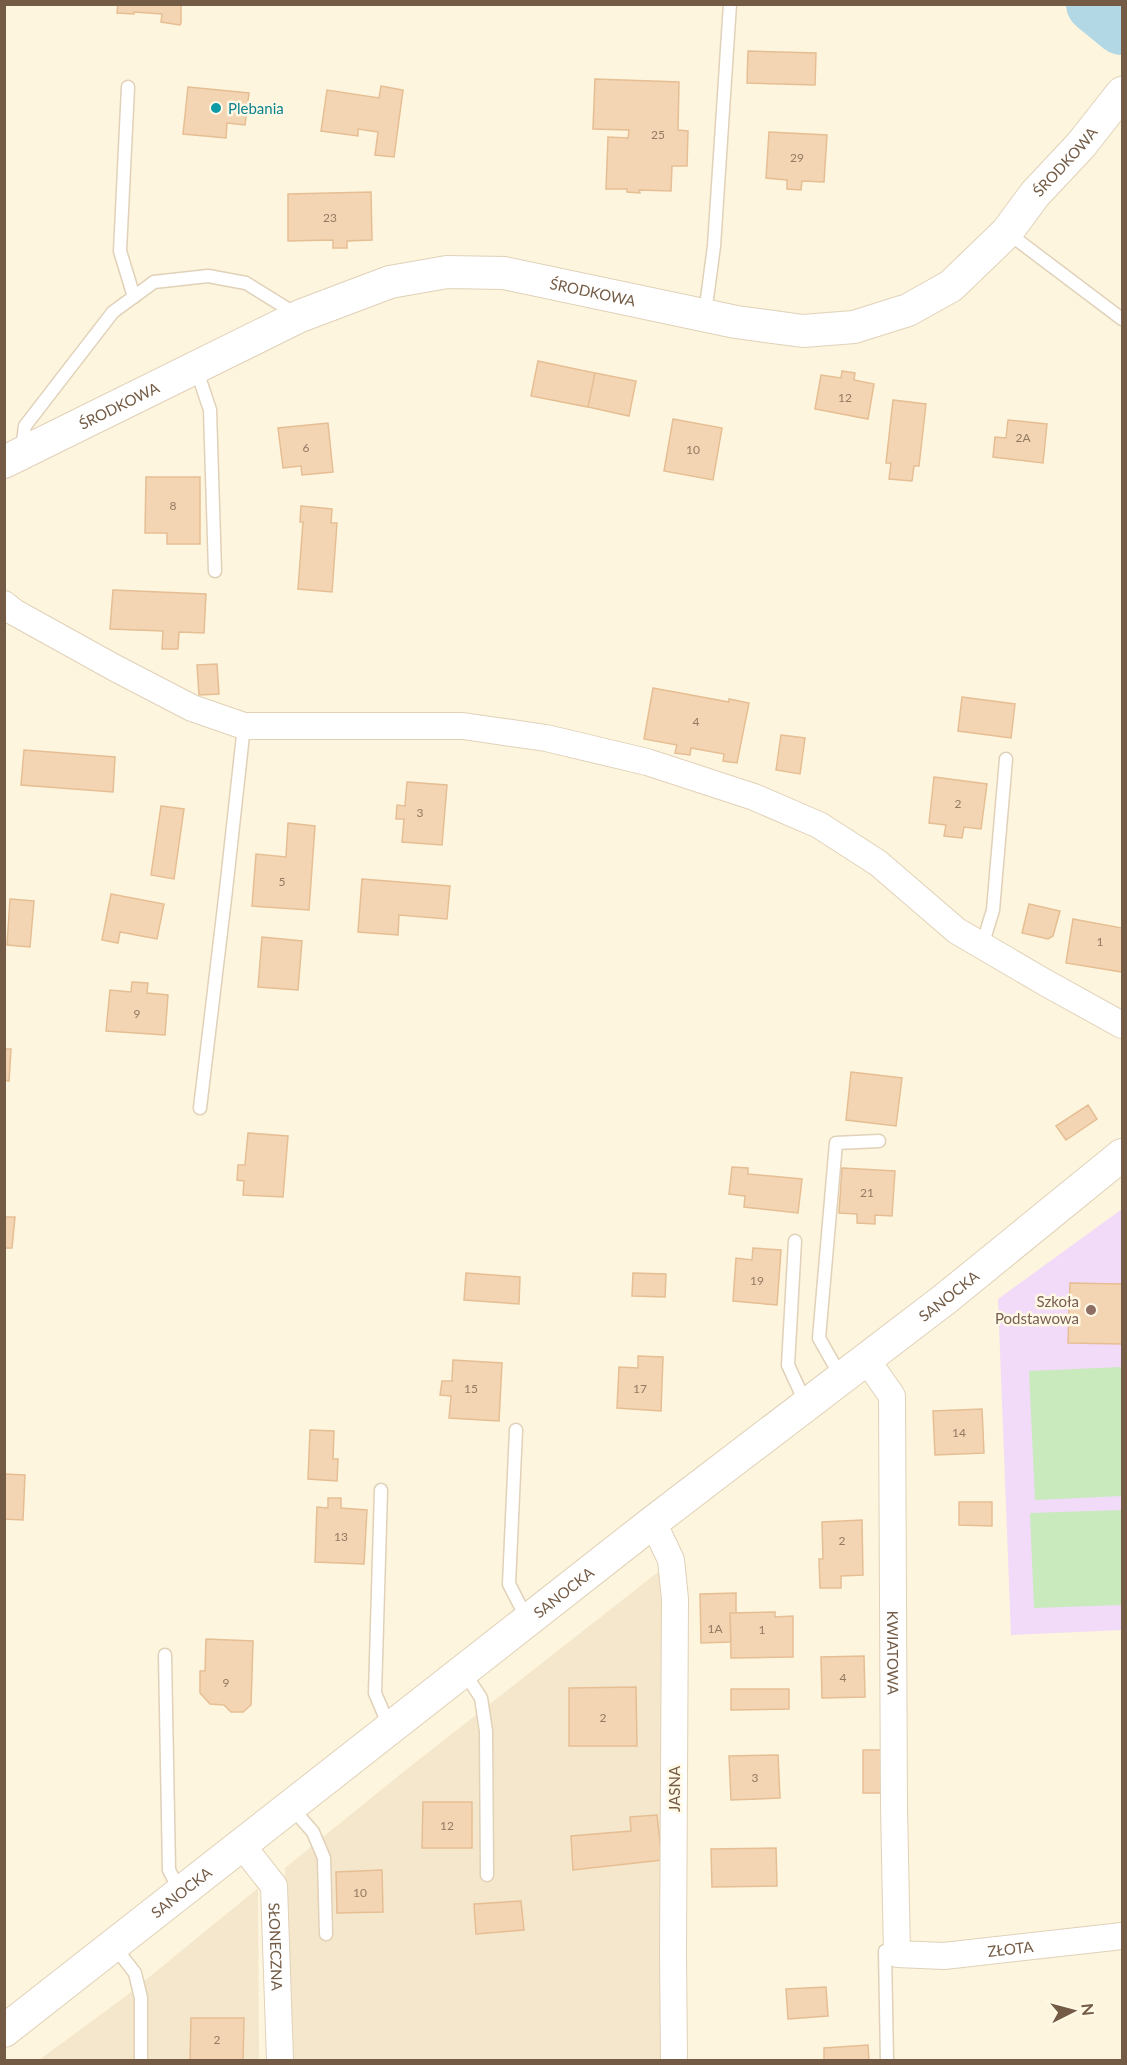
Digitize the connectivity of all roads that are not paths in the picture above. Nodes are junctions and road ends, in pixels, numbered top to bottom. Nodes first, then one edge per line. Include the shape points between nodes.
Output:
1 (730, 4) edge
2 (128, 87) dead end
3 (1122, 93) edge
4 (1007, 232) junction
5 (134, 297) junction
6 (705, 315) junction
7 (300, 316) junction
8 (1122, 319) edge
9 (195, 367) junction
10 (13, 457) edge
11 (215, 571) dead end
12 (4, 604) edge
13 (244, 726) junction
14 (1006, 759) dead end
15 (982, 946) junction
16 (1122, 1025) edge
17 (200, 1108) dead end
18 (879, 1141) dead end
19 (1122, 1155) edge
20 (795, 1241) dead end
21 (853, 1369) junction
22 (806, 1405) junction
23 (516, 1430) dead end
24 (381, 1490) dead end
25 (653, 1522) junction
26 (527, 1620) junction
27 (165, 1655) dead end
28 (463, 1671) junction
29 (390, 1728) junction
30 (291, 1806) junction
31 (241, 1844) junction
32 (487, 1875) dead end
33 (181, 1892) junction
34 (326, 1934) dead end
35 (1122, 1936) edge
36 (113, 1946) junction
37 (897, 1954) junction
38 (4, 2031) edge
39 (141, 2061) edge
40 (280, 2061) edge
41 (674, 2061) edge
42 (887, 2061) edge

1 - 6 lane via 714,246
2 - 5 lane via 120,251
3 - 4 street, ŚRODKOWA
4 - 6 street, ŚRODKOWA via 951,286 908,310 854,327 803,332
4 - 8 lane
5 - 7 lane via 154,282 208,276 246,283
5 - 10 lane via 113,312 26,426
6 - 7 street, ŚRODKOWA via 504,273 447,272 390,282
7 - 9 street, ŚRODKOWA
9 - 10 street, ŚRODKOWA
9 - 11 lane via 210,410
12 - 13 street via 104,663 192,708
13 - 15 street via 463,726 546,738 647,762 754,797 819,825 878,863 957,931
13 - 17 lane
14 - 15 lane via 993,910
15 - 16 street
18 - 21 lane via 836,1143 819,1338
19 - 21 street, SANOCKA
20 - 22 lane via 788,1365
21 - 22 street, SANOCKA
21 - 37 street, KWIATOWA via 892,1396
22 - 25 street, SANOCKA
23 - 26 lane via 509,1584
24 - 29 lane via 375,1692
25 - 26 street, SANOCKA
25 - 41 street, JASNA via 671,1560 675,1599
26 - 28 street, SANOCKA
27 - 33 lane via 169,1870
28 - 29 street, SANOCKA
28 - 32 lane via 481,1698 486,1731
29 - 30 street, SANOCKA
30 - 31 street, SANOCKA
30 - 34 lane via 313,1832 324,1858
31 - 33 street, SANOCKA
31 - 40 street, SŁONECZNA via 274,1886
33 - 36 street, SANOCKA
35 - 37 street, ZŁOTA via 944,1956
36 - 38 street, SANOCKA
36 - 39 lane via 135,1973 141,1998
37 - 42 lane via 885,1951

